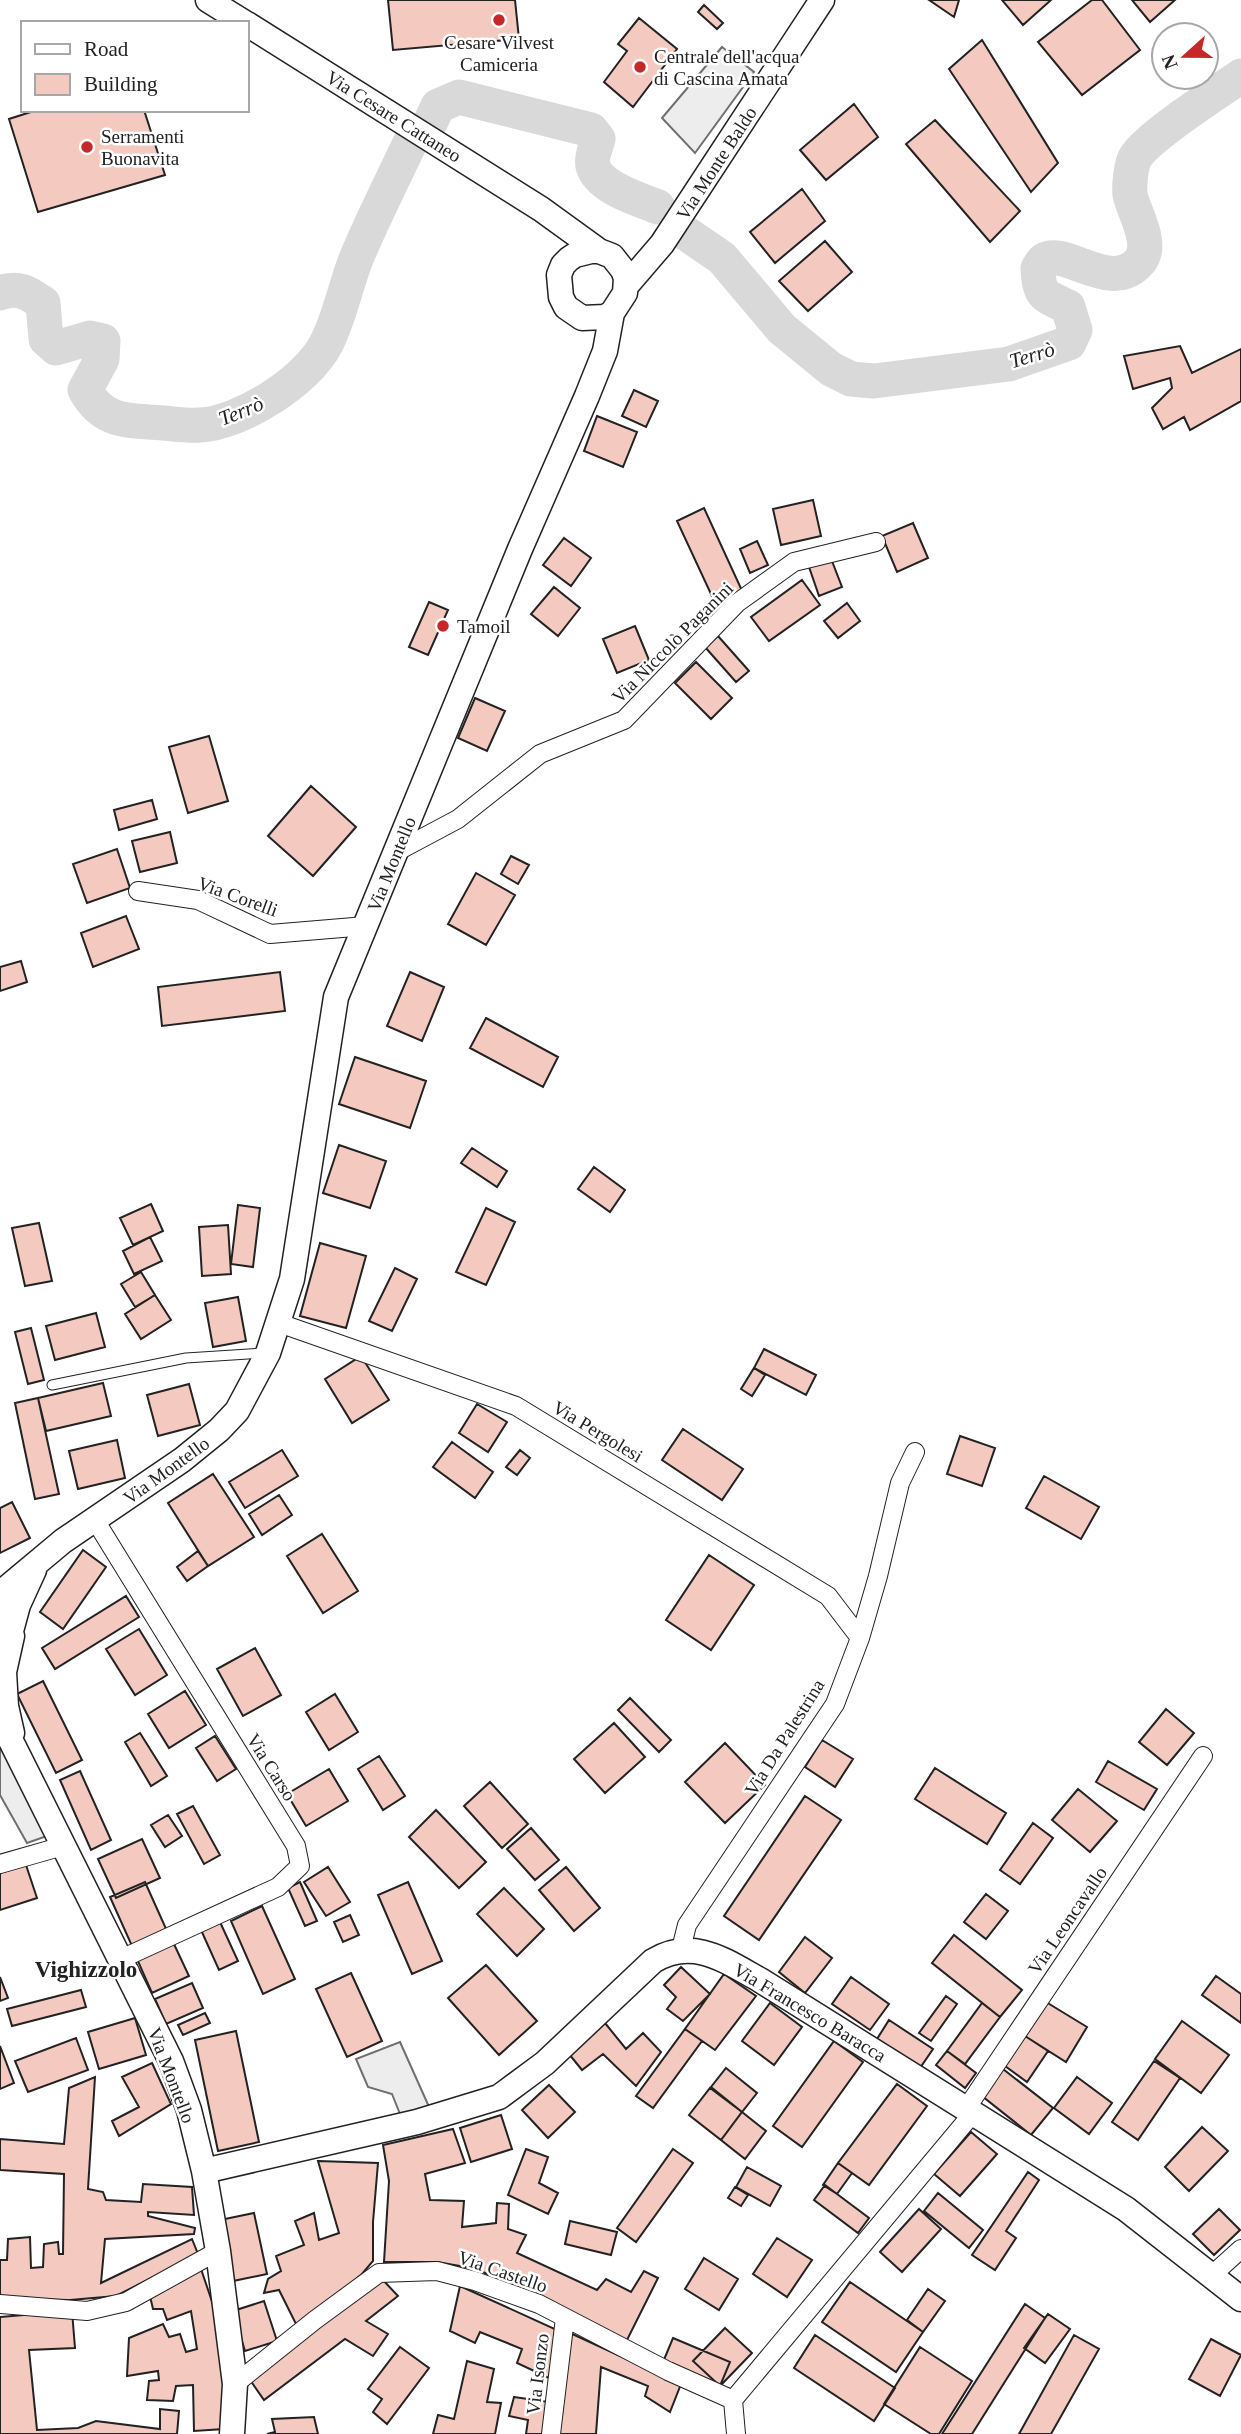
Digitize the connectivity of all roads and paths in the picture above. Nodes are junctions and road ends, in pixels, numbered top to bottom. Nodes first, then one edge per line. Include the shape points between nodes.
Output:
1 (208, 0) edge
2 (822, 0) edge
3 (243, 21) edge
4 (248, 24) edge
5 (541, 209) junction
6 (663, 244) junction
7 (606, 254) junction
8 (563, 265) junction
9 (626, 286) junction
10 (612, 313) junction
11 (582, 318) junction
12 (587, 396) junction
13 (876, 542) dead end
14 (396, 852) junction
15 (138, 891) dead end
16 (366, 926) junction
17 (279, 1323) junction
18 (268, 1353) junction
19 (52, 1385) dead end
20 (915, 1452) dead end
21 (95, 1520) junction
22 (38, 1563) junction
23 (0, 1597) edge
24 (5, 1638) edge
25 (860, 1638) junction
26 (0, 1719) edge
27 (14, 1744) junction
28 (1203, 1756) dead end
29 (64, 1846) junction
30 (0, 1864) edge
31 (681, 1949) junction
32 (121, 1959) junction
33 (969, 2111) junction
34 (204, 2171) junction
35 (1241, 2249) edge
36 (218, 2251) junction
37 (1212, 2276) junction
38 (1241, 2299) edge
39 (0, 2304) edge
40 (565, 2318) junction
41 (235, 2384) junction
42 (733, 2400) junction
43 (232, 2434) edge
44 (551, 2434) edge
45 (736, 2434) edge

1 - 3 street, Via Cesare Cattaneo
2 - 6 street, Via Monte Baldo
4 - 5 street, Via Cesare Cattaneo
5 - 7 street, Via Cesare Cattaneo
5 - 8 street, Via Cesare Cattaneo via 558,241
6 - 7 street via 638,254
6 - 9 street, Via Monte Baldo
7 - 8 street via 575,255
7 - 9 street via 623,270
8 - 11 street via 561,297 566,307
9 - 10 street, Via Montello
10 - 11 street
10 - 12 street, Via Montello via 605,351
11 - 12 street, Via Montello via 592,348
12 - 14 street, Via Montello
13 - 14 street, Via Niccolò Paganini via 794,562 737,603 624,720 541,754 458,819
14 - 16 street, Via Montello
15 - 16 street, Via Corelli via 198,900 270,933
16 - 17 street, Via Montello via 333,1012 292,1279
17 - 18 street, Via Montello
17 - 25 street, Via Pergolesi via 516,1406 828,1596
18 - 19 lane via 187,1358
18 - 21 street, Via Montello via 237,1411 219,1430
20 - 25 street, Via Da Palestrina via 900,1483
21 - 22 street, Via Montello
21 - 32 street, Via Carso via 296,1846 300,1866 278,1887
22 - 23 street, Via Montello
22 - 24 street, Via Montello
24 - 27 street, Via Montello via 5,1690
25 - 31 street, Via Da Palestrina via 835,1704 687,1925
26 - 27 street, Via Montello
27 - 29 street, Via Montello
28 - 33 street, Via Leoncavallo
29 - 30 street
29 - 32 street, Via Montello
31 - 33 street, Via Francesco Baracca via 726,1961 760,1980
31 - 34 street via 653,1961 545,2063 499,2097 417,2122
32 - 34 street, Via Montello via 171,2061
33 - 37 street, Via Francesco Baracca via 1126,2209
33 - 42 street, Via Leoncavallo
34 - 36 street, Via Montello
35 - 37 street
36 - 39 street via 126,2302 87,2311
36 - 41 street, Via Montello
37 - 38 street, Via Francesco Baracca
40 - 41 street, Via Castello via 539,2304 437,2271 379,2273
40 - 42 street, Via Castello
40 - 44 street, Via Isonzo
41 - 43 street, Via Montello
42 - 45 street

